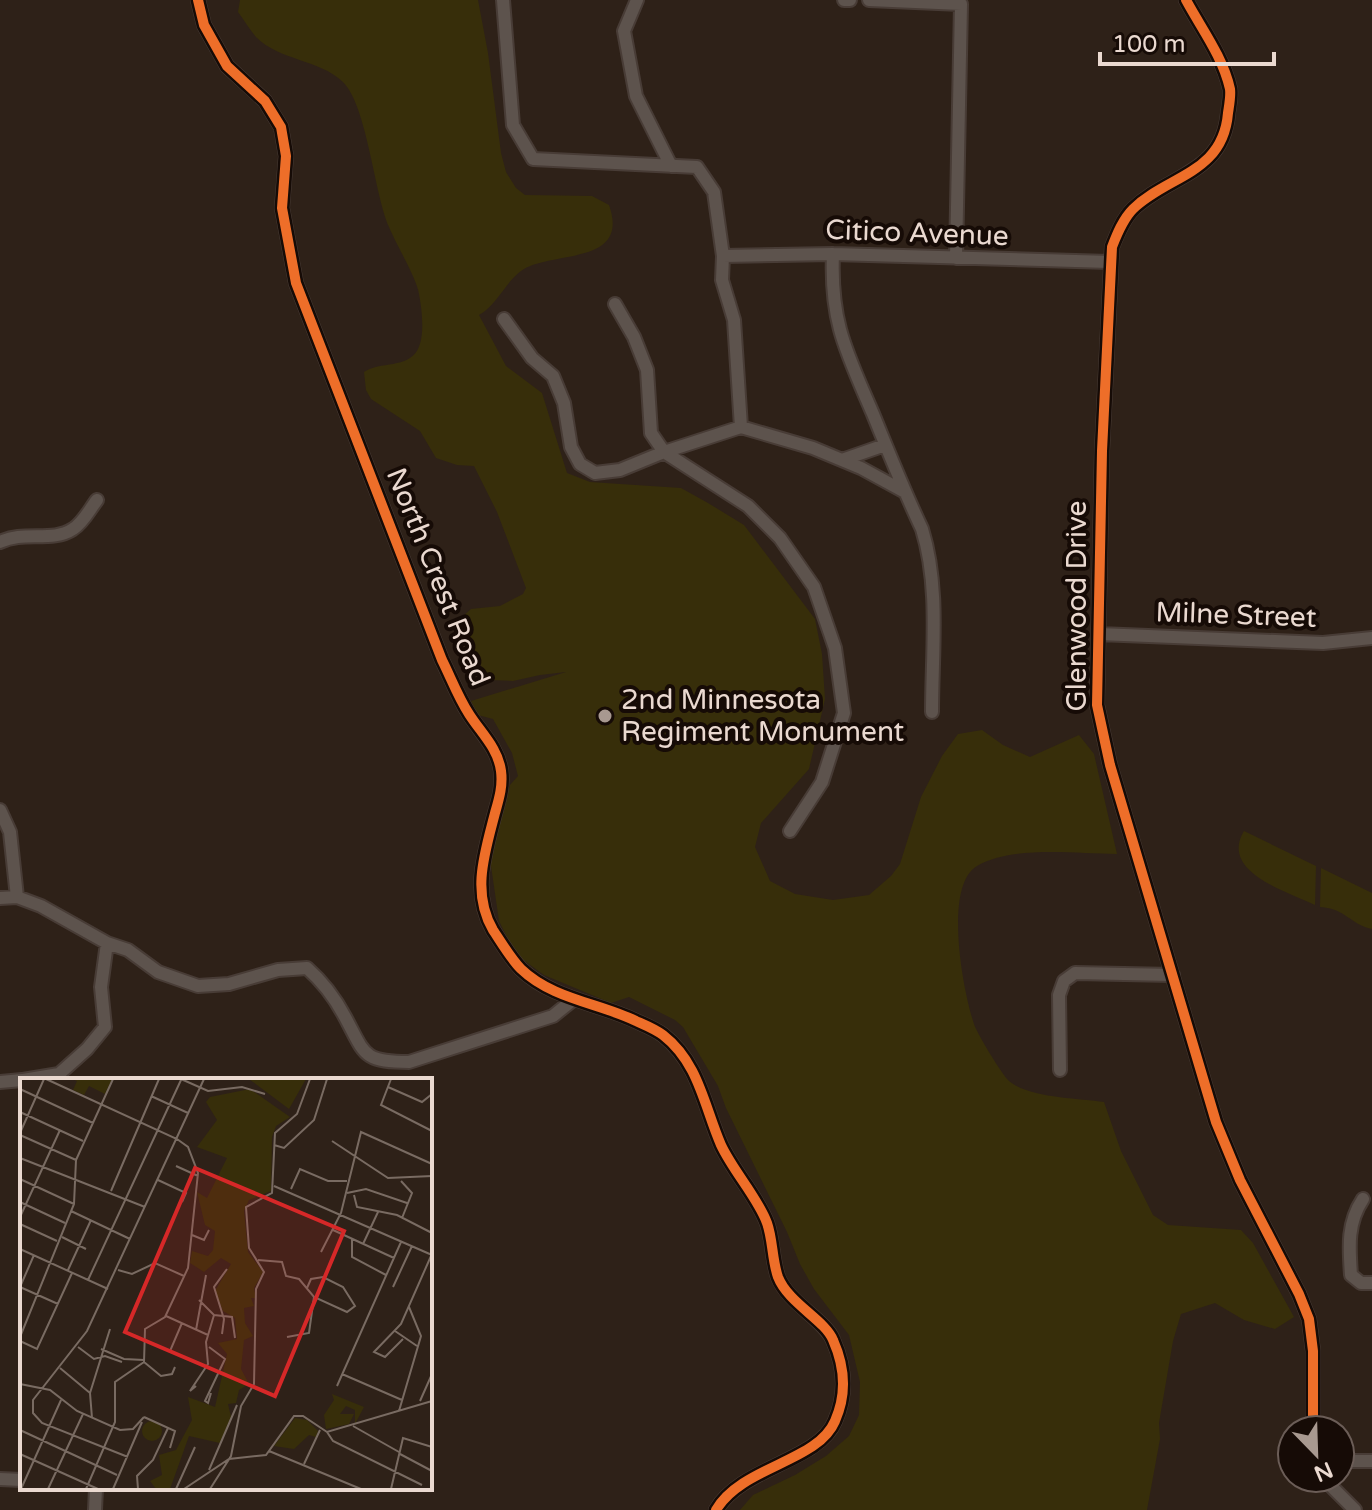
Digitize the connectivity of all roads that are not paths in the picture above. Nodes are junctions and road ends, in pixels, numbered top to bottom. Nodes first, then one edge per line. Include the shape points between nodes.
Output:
1 (198, 0) edge
2 (503, 0) edge
3 (637, 0) edge
4 (844, 0) edge
5 (850, 0) edge
6 (869, 0) edge
7 (1186, 0) edge
8 (671, 166) junction
9 (833, 254) junction
10 (723, 256) junction
11 (956, 258) junction
12 (1110, 262) junction
13 (615, 304) dead end
14 (504, 319) dead end
15 (741, 427) junction
16 (885, 445) junction
17 (664, 452) junction
18 (842, 460) junction
19 (905, 492) junction
20 (97, 500) dead end
21 (0, 542) edge
22 (1099, 634) junction
23 (1372, 638) edge
24 (932, 712) dead end
25 (0, 810) edge
26 (790, 831) dead end
27 (17, 897) junction
28 (0, 898) edge
29 (107, 943) junction
30 (1173, 975) junction
31 (574, 999) junction
32 (1060, 1070) dead end
33 (34, 1078) edge
34 (20, 1080) edge
35 (0, 1082) edge
36 (1363, 1199) dead end
37 (1372, 1283) edge
38 (1313, 1414) edge
39 (0, 1479) edge
40 (20, 1480) edge
41 (96, 1490) edge
42 (1339, 1494) edge
43 (95, 1510) edge
44 (716, 1510) edge
45 (1355, 1510) edge

1 - 31 street, North Crest Road via 204,25 227,66 265,101 281,127 286,156 282,208 296,283 442,660 470,717 495,750 501,792 482,860 480,894 491,927 520,968
2 - 8 street via 513,125 533,159
3 - 8 street via 624,31 636,96
4 - 5 street
6 - 11 street via 961,4
7 - 12 street, Glenwood Drive via 1218,56 1230,90 1227,132 1196,170 1132,210 1118,231
8 - 10 street via 697,167 714,192
9 - 10 street, Citico Avenue
9 - 11 street, Citico Avenue
9 - 16 street via 837,324
10 - 15 street via 722,280 734,320
11 - 12 street, Citico Avenue
12 - 22 street, Glenwood Drive
13 - 17 street via 647,370 651,433
14 - 17 street via 532,358 553,376 580,464 595,473 620,470
15 - 17 street
15 - 18 street
16 - 18 street
16 - 19 street
17 - 26 street via 748,506 780,538 814,587 835,648 844,713 822,782
18 - 19 street
19 - 24 street via 930,555
20 - 21 street via 76,528 59,536 14,535
22 - 23 street, Milne Street via 1323,643
22 - 30 street, Glenwood Drive via 1097,705 1103,735
25 - 27 street via 10,832
27 - 28 street
27 - 29 street
29 - 31 street via 128,950 158,972 198,986 307,968 324,982 364,1053 386,1062 409,1062 553,1016
29 - 33 street via 101,987 105,1027 59,1074
30 - 32 street via 1075,973 1064,981 1059,995
30 - 38 street, Glenwood Drive via 1216,1122 1309,1319
31 - 44 street, North Crest Road via 662,1034 688,1061 721,1145 767,1223 778,1277 788,1294 832,1336 844,1377 842,1403 833,1426 820,1440 747,1480
34 - 35 street
36 - 37 street via 1354,1213 1349,1242 1351,1275
39 - 40 street
41 - 43 street
42 - 45 street

